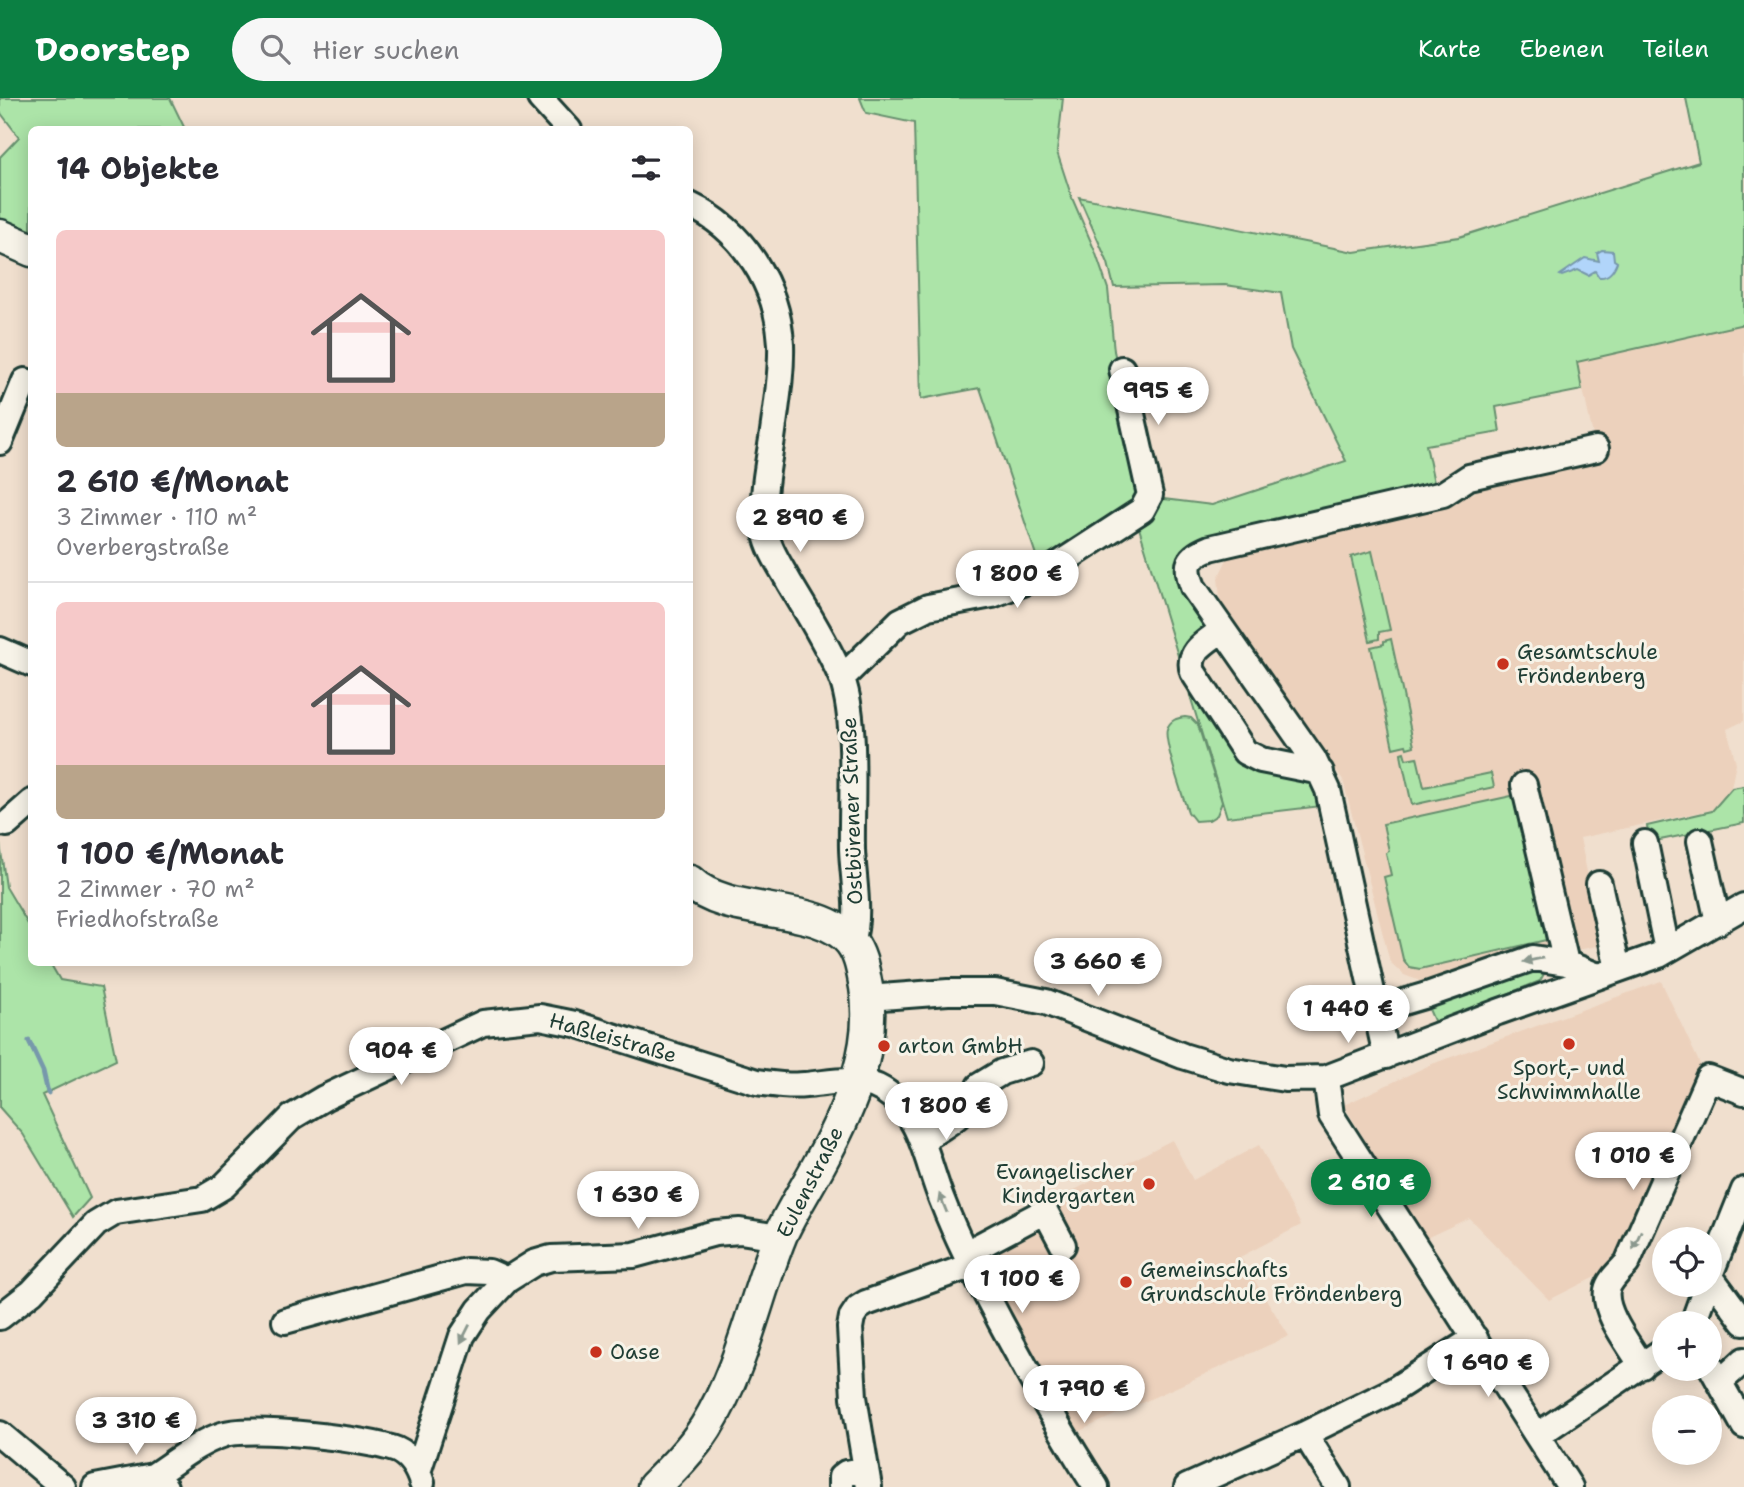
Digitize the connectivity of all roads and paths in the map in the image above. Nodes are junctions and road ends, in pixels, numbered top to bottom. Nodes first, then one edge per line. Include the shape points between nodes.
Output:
1 (540, 98) edge
2 (565, 126) edge
3 (693, 206) edge
4 (0, 236) edge
5 (28, 248) edge
6 (1122, 369) dead end
7 (25, 381) dead end
8 (0, 442) edge
9 (1595, 449) dead end
10 (1223, 630) junction
11 (0, 650) edge
12 (28, 662) edge
13 (842, 678) junction
14 (1321, 772) junction
15 (1524, 785) dead end
16 (28, 806) edge
17 (7, 824) dead end
18 (1700, 841) dead end
19 (1645, 843) dead end
20 (1600, 884) dead end
21 (693, 886) edge
22 (1744, 906) edge
23 (1718, 922) junction
24 (852, 943) junction
25 (1667, 950) junction
26 (1566, 963) junction
27 (1608, 973) junction
28 (868, 998) junction
29 (1376, 1010) junction
30 (1386, 1056) junction
31 (1031, 1063) dead end
32 (1326, 1077) junction
33 (857, 1082) junction
34 (1744, 1092) edge
35 (922, 1140) junction
36 (1744, 1190) edge
37 (780, 1237) junction
38 (1063, 1245) dead end
39 (1722, 1246) edge
40 (968, 1259) junction
41 (507, 1280) junction
42 (1722, 1292) edge
43 (0, 1317) edge
44 (285, 1321) dead end
45 (1744, 1322) edge
46 (1475, 1338) junction
47 (1652, 1359) edge
48 (1744, 1360) edge
49 (1642, 1366) junction
50 (1722, 1371) edge
51 (1719, 1381) edge
52 (1744, 1426) edge
53 (1306, 1434) junction
54 (1538, 1435) junction
55 (1, 1436) edge
56 (867, 1478) edge
57 (421, 1480) edge
58 (159, 1481) edge
59 (63, 1487) edge
60 (95, 1487) edge
61 (654, 1487) edge
62 (841, 1487) edge
63 (1096, 1487) edge
64 (1187, 1487) edge
65 (1338, 1487) edge
66 (1570, 1487) edge

1 - 2 street
3 - 13 street, Ostbürener Straße via 730,231 751,256 774,305 781,345 762,505 766,537
4 - 5 main road
6 - 13 street via 1150,495 1142,510 1042,575 992,595 929,607 900,621
7 - 8 street
9 - 10 street via 1469,477 1443,494 1196,554 1187,573
10 - 14 street
10 - 14 street via 1198,648 1191,665 1245,752 1261,760
11 - 12 street
13 - 24 street, Ostbürener Straße via 850,728 856,928
14 - 29 street via 1333,805
15 - 26 street
16 - 17 street
18 - 23 street
19 - 25 street
20 - 27 street
21 - 24 main road via 722,900 817,921
22 - 23 street
23 - 25 street
24 - 28 main road, Eulenstraße
25 - 27 street
26 - 27 street
26 -> 29 street via 1533,958
27 - 30 street
28 - 32 street via 995,992 1046,1002 1229,1070 1285,1079
28 - 33 main road, Eulenstraße
29 - 30 street
30 - 32 street
31 - 35 street via 979,1086 975,1100 960,1116
32 - 46 street via 1331,1115
33 - 35 street via 880,1088 898,1100
33 - 37 main road, Eulenstraße
33 - 43 street, Haßleistraße via 782,1086 575,1024 540,1017 482,1023 292,1117 224,1186 202,1199 116,1212 96,1224 33,1292
34 -> 49 street via 1708,1078 1627,1263 1608,1290 1609,1310
40 -> 35 street
36 - 39 street
37 - 41 street via 740,1231 715,1233 635,1255 551,1258 534,1262
37 - 61 main road, Eulenstraße via 748,1333 707,1426
38 - 40 street via 1045,1211
40 - 56 street via 866,1303 852,1317 854,1397
40 - 63 street via 1034,1385
41 - 44 street via 489,1272 466,1271
41 -> 57 street via 462,1336
42 - 45 street
46 - 53 street via 1392,1391
46 - 54 street
47 - 49 street
48 - 50 street
49 - 54 street
51 - 52 street
53 - 64 street
53 - 65 street
54 - 66 street
55 - 59 street
56 - 62 street via 846,1473
57 - 58 street via 398,1450 313,1435 236,1431 209,1441
58 - 60 street

